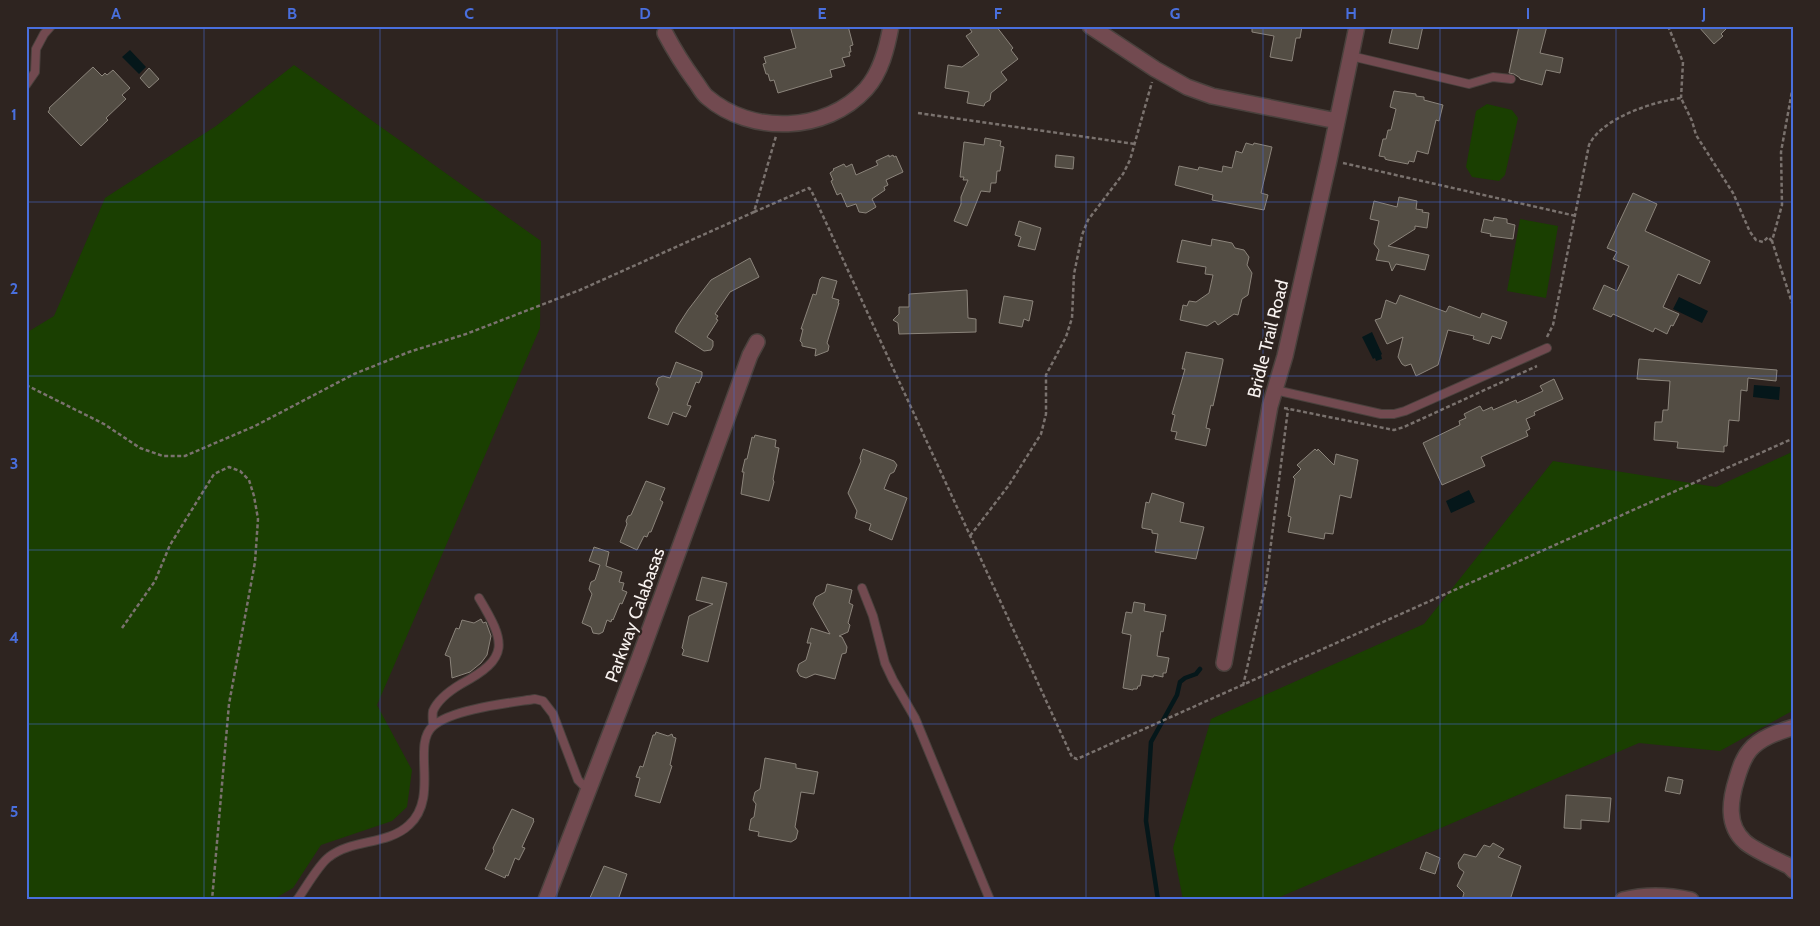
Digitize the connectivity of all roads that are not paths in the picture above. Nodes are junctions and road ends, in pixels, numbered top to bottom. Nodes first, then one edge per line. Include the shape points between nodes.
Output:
1 (51, 26) edge
2 (891, 26) edge
3 (1090, 26) edge
4 (1356, 26) edge
5 (665, 33) dead end
6 (1351, 56) junction
7 (1512, 79) dead end
8 (26, 84) edge
9 (1337, 121) junction
10 (757, 342) dead end
11 (1546, 348) road end
12 (1275, 390) junction
13 (862, 588) dead end
14 (479, 598) dead end
15 (1224, 663) dead end
16 (432, 726) junction
17 (1794, 727) edge
18 (588, 790) junction
19 (1794, 871) edge
20 (297, 900) edge
21 (546, 900) edge
22 (990, 900) edge
23 (1623, 900) edge
24 (1691, 900) edge

1 - 8 lane via 36,49 35,72
2 - 5 street via 879,69 866,89 831,114 807,122 780,124 751,121 706,96
3 - 9 street via 1187,87 1212,96
4 - 6 street, Bridle Trail Road
6 - 7 lane via 1469,84 1493,77
6 - 9 street, Bridle Trail Road
9 - 12 street, Bridle Trail Road
10 - 18 street, Parkway Calabasas
11 - 12 lane via 1394,414 1381,414
12 - 15 street, Bridle Trail Road
13 - 22 lane via 885,664 916,718
14 - 16 lane via 499,638 499,651 486,670 442,698 433,711
16 - 18 lane via 472,710 535,699 543,701 553,714 578,780
16 - 20 lane via 424,741 424,801 416,819 401,833 341,849 327,858
17 - 19 street via 1767,737 1751,749 1742,762 1732,796 1731,813 1735,831 1746,843
18 - 21 street, Parkway Calabasas
23 - 24 street via 1640,896 1673,896

